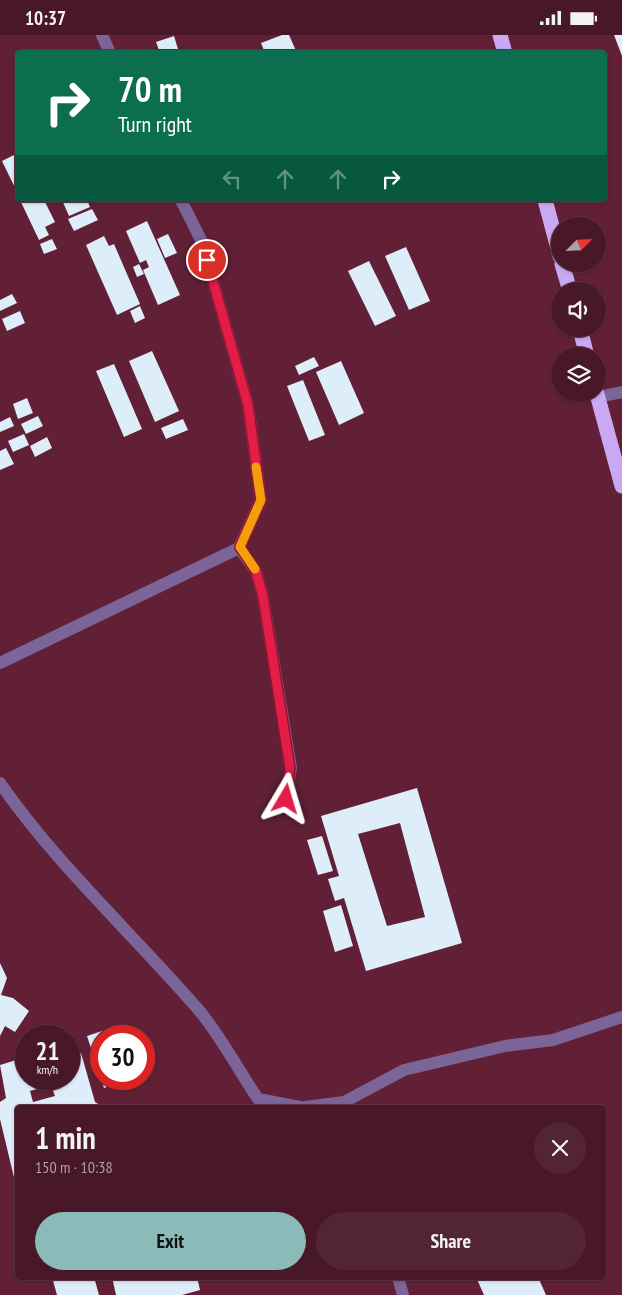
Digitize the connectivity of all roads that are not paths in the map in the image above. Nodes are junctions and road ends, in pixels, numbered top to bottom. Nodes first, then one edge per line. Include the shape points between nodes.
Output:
1 (102, 35) edge
2 (500, 35) edge
3 (109, 50) edge
4 (504, 50) edge
5 (182, 202) edge
6 (546, 202) edge
7 (551, 222) edge
8 (622, 392) edge
9 (606, 395) edge
10 (600, 402) edge
11 (622, 486) edge
12 (240, 547) junction
13 (0, 663) edge
14 (0, 783) edge
15 (286, 799) dead end
16 (622, 1017) edge
17 (290, 1105) edge
18 (345, 1105) edge
19 (399, 1280) edge
20 (403, 1295) edge

1 - 3 street
2 - 4 highway
5 - 12 street via 202,242 248,405 261,500
6 - 7 highway
8 - 9 street
10 - 11 highway
12 - 13 street
12 - 15 street via 256,571 265,606 290,768
14 - 17 street via 32,826 198,1009 258,1099
16 - 18 street via 553,1040 505,1045 404,1070
19 - 20 street

